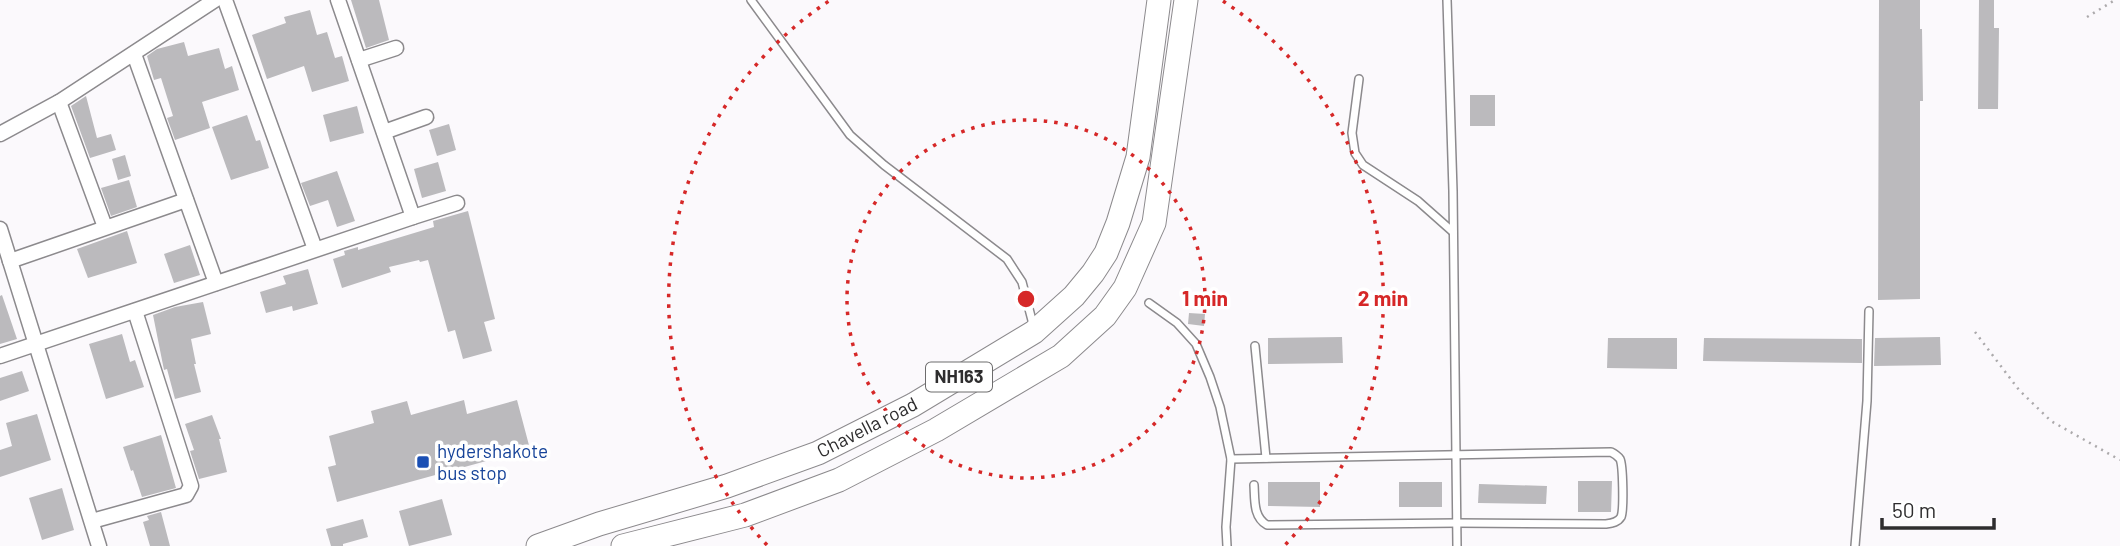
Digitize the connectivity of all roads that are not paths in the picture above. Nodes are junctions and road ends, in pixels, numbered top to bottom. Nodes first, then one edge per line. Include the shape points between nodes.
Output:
1 (215, 0) edge
2 (225, 0) edge
3 (338, 0) edge
4 (751, 0) edge
5 (1159, 0) edge
6 (1186, 0) edge
7 (1447, 0) edge
8 (396, 48) dead end
9 (134, 54) junction
10 (359, 60) junction
11 (1359, 79) dead end
12 (59, 102) junction
13 (426, 117) dead end
14 (384, 132) junction
15 (0, 134) edge
16 (186, 200) junction
17 (457, 203) dead end
18 (413, 217) junction
19 (105, 227) junction
20 (0, 229) edge
21 (1453, 232) junction
22 (316, 249) junction
23 (10, 261) junction
24 (216, 283) junction
25 (1149, 303) dead end
26 (135, 311) junction
27 (1869, 311) dead end
28 (1034, 332) junction
29 (37, 345) junction
30 (1255, 346) dead end
31 (0, 356) edge
32 (1455, 453) junction
33 (1266, 458) junction
34 (1231, 459) junction
35 (1254, 485) dead end
36 (92, 521) junction
37 (1457, 523) junction
38 (99, 546) edge
39 (538, 546) edge
40 (624, 546) edge
41 (1227, 546) edge
42 (1457, 546) edge
43 (1855, 546) edge

1 - 9 street
2 - 22 street
3 - 10 street
4 - 28 lane via 850,135 1007,259 1022,282
5 - 28 highway, Chavella road / NH163 via 1138,157 1118,223 1093,274
6 - 40 highway, Chavella road / NH163 via 1154,223 1125,288 1105,316 1061,356 936,430 839,480 745,515
7 - 21 lane
8 - 10 street
9 - 12 street
9 - 16 street
10 - 14 street
11 - 21 lane via 1354,153 1363,165 1418,201
12 - 15 street
12 - 19 street
13 - 14 street
14 - 18 street
16 - 19 street
16 - 24 street
17 - 18 street
18 - 22 street
19 - 23 street
20 - 23 street
21 - 32 lane
22 - 24 street
23 - 29 street
24 - 26 street
25 - 34 lane via 1196,344 1220,407
26 - 29 street
26 - 36 street via 191,486 186,495
27 - 43 lane via 1867,413
28 - 39 highway, Chavella road / NH163 via 913,405 818,453
29 - 31 street
29 - 36 street
30 - 33 lane
32 - 33 lane
32 - 37 lane
32 - 37 lane via 1611,452 1622,463 1622,511 1614,523
33 - 34 lane
34 - 41 lane
35 - 37 lane via 1259,518 1267,525
36 - 38 street
37 - 42 lane

